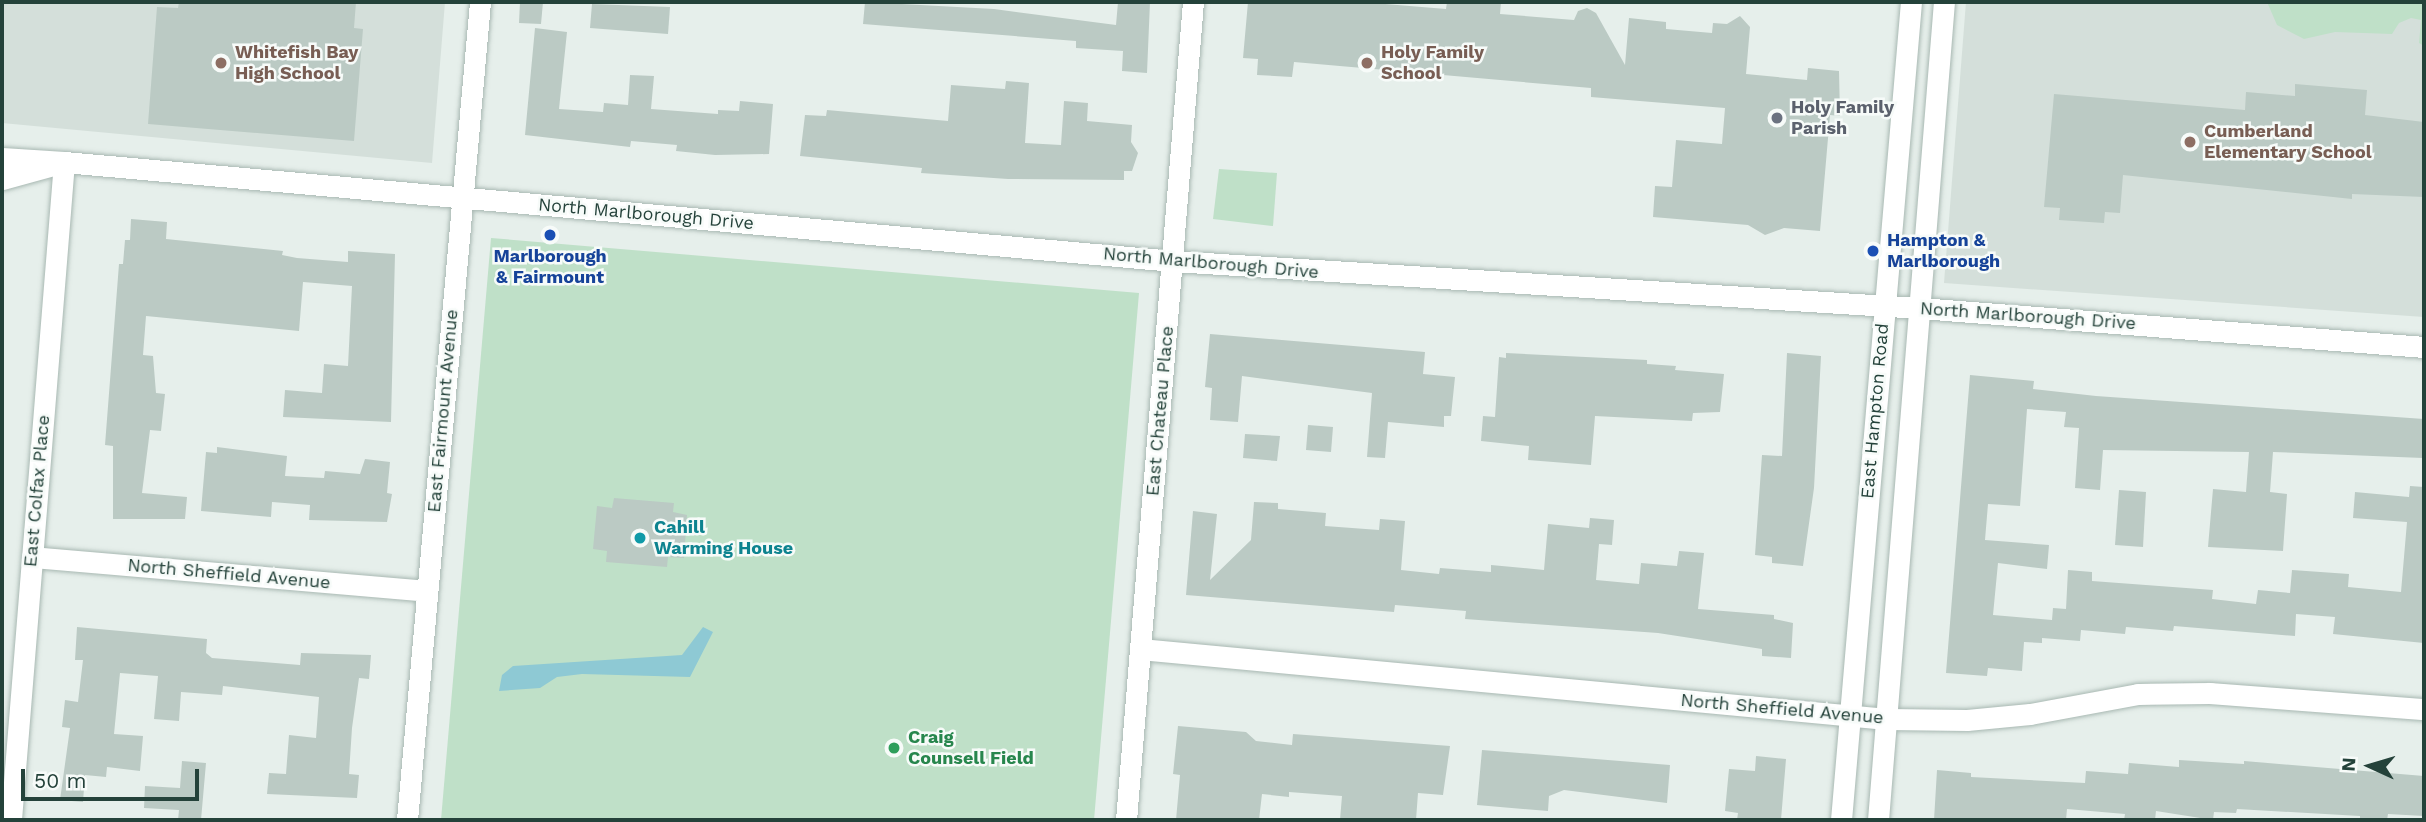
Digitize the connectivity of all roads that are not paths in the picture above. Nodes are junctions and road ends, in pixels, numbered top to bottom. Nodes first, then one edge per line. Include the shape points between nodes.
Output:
1 (480, 2) edge
2 (1193, 2) edge
3 (1911, 2) edge
4 (1944, 2) edge
5 (2, 158) edge
6 (64, 162) junction
7 (2, 178) edge
8 (464, 197) junction
9 (1173, 261) junction
10 (1884, 306) junction
11 (1920, 308) junction
12 (2424, 347) edge
13 (32, 557) junction
14 (426, 591) junction
15 (1140, 649) junction
16 (2424, 709) edge
17 (1849, 716) junction
18 (1887, 719) junction
19 (11, 820) edge
20 (408, 820) edge
21 (1125, 820) edge
22 (1841, 820) edge
23 (1878, 820) edge

1 - 8 street, East Fairmount Avenue
2 - 9 street, East Chateau Place
3 - 10 street, East Hampton Road
4 - 11 street, East Hampton Road
5 - 6 street
6 - 7 street, North Marlborough Drive
6 - 8 street, North Marlborough Drive
6 - 13 street, East Colfax Place
8 - 9 street, North Marlborough Drive
8 - 14 street, East Fairmount Avenue
9 - 10 street, North Marlborough Drive
9 - 15 street, East Chateau Place
10 - 11 street, North Marlborough Drive
10 - 17 street, East Hampton Road
11 - 12 street, North Marlborough Drive
11 - 18 street, East Hampton Road
13 - 14 street, North Sheffield Avenue
13 - 19 street, East Colfax Place
14 - 20 street, East Fairmount Avenue
15 - 17 street, North Sheffield Avenue
15 - 21 street, East Chateau Place
16 - 18 street, North Sheffield Avenue via 2210,693 2138,694 2030,715
17 - 18 street, North Sheffield Avenue
17 - 22 street, East Hampton Road
18 - 23 street, East Hampton Road

